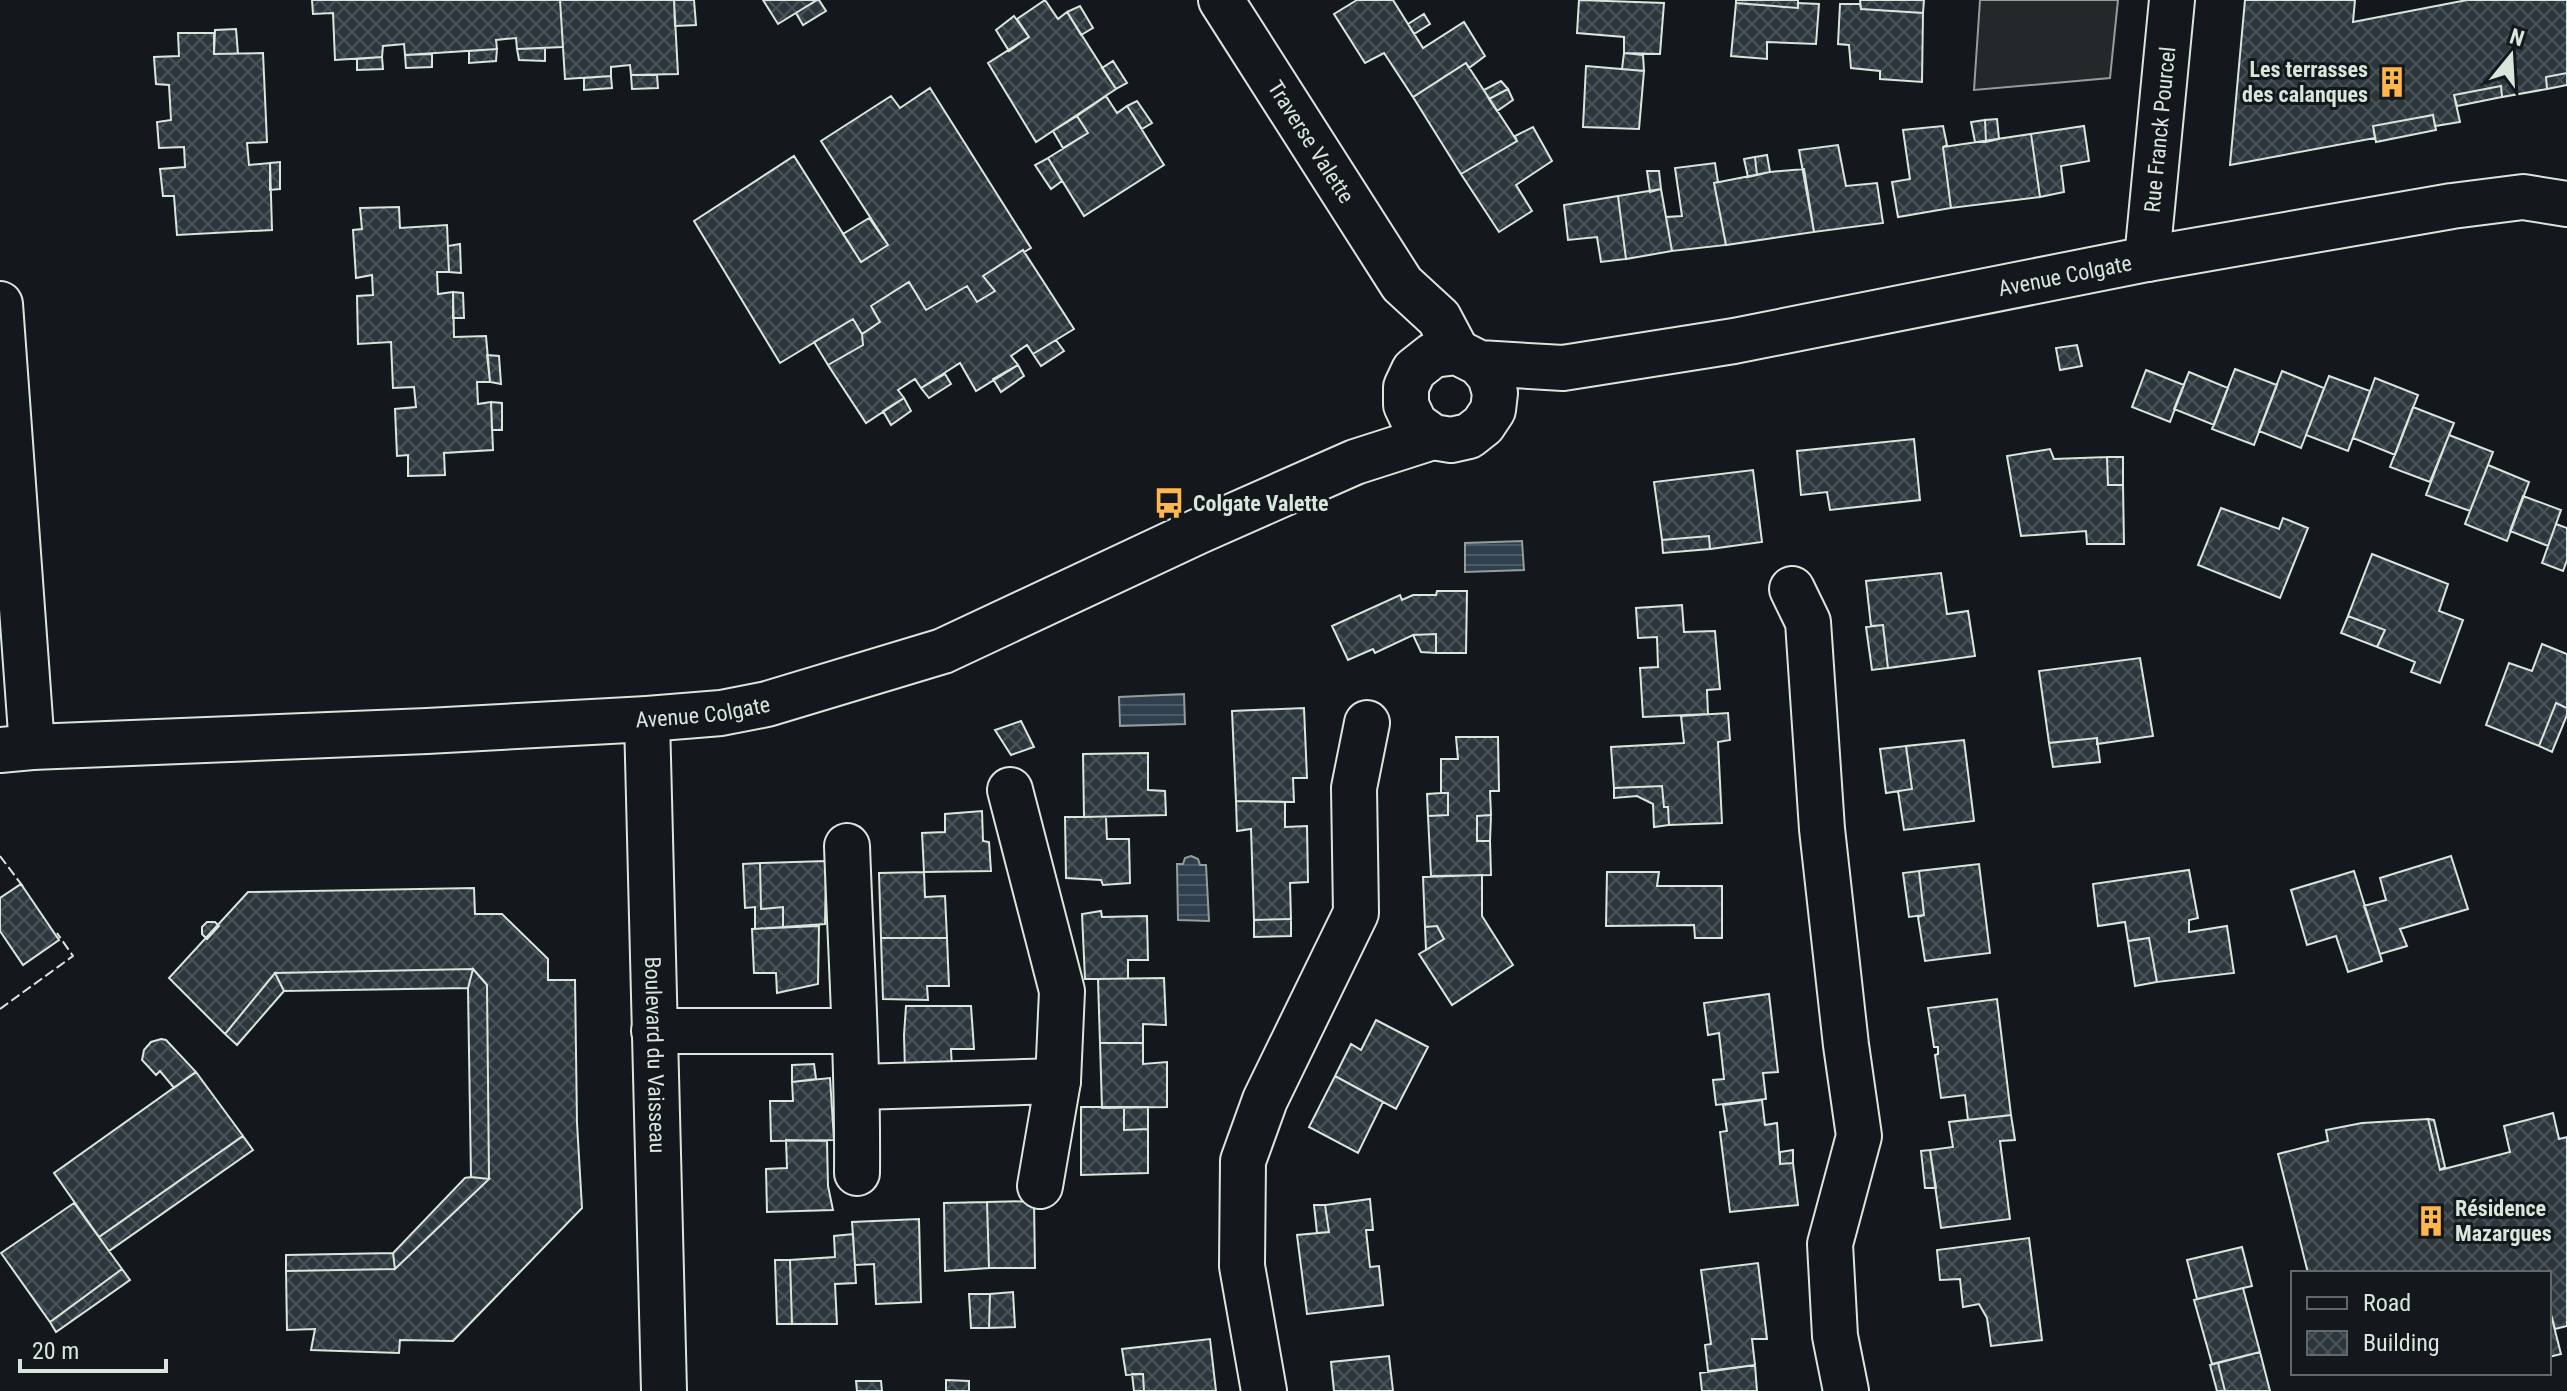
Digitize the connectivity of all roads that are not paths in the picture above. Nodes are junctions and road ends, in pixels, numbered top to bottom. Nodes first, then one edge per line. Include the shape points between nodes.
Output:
1 (1221, 0) edge
2 (2172, 0) edge
3 (2567, 204) edge
4 (2147, 259) junction
5 (1402, 284) junction
6 (0, 304) edge
7 (1468, 358) junction
8 (1563, 368) junction
9 (1418, 404) junction
10 (1493, 410) junction
11 (1792, 589) dead end
12 (647, 719) junction
13 (1367, 723) dead end
14 (16, 748) edge
15 (1010, 790) dead end
16 (847, 846) dead end
17 (654, 1031) junction
18 (853, 1031) junction
19 (1058, 1081) junction
20 (858, 1087) junction
21 (857, 1173) dead end
22 (1040, 1186) dead end
23 (664, 1391) edge
24 (1264, 1391) edge
25 (1846, 1391) edge

1 - 5 street, Traverse Valette
2 - 4 street, Rue Franck Pourcel
3 - 4 street, Avenue Colgate via 2509,198
4 - 8 street, Avenue Colgate via 1734,341
5 - 7 street, Traverse Valette via 1439,318
5 - 9 street, Traverse Valette
6 - 14 street
7 - 8 street, Avenue Colgate
7 - 9 street, Avenue Colgate via 1433,355
7 - 10 street via 1490,376
8 - 10 street, Avenue Colgate
9 - 10 street, Avenue Colgate via 1451,440 1469,436
9 - 12 street, Avenue Colgate via 1355,462 943,651 767,704
11 - 25 street via 1808,622 1822,829 1859,1136 1830,1244 1835,1336
12 - 14 street, Avenue Colgate
12 - 17 street, Boulevard du Vaisseau
13 - 24 street via 1354,788 1356,913 1265,1100 1243,1161 1242,1266
15 - 19 street via 1062,991
16 - 18 street
17 - 18 street
17 - 23 street, Boulevard du Vaisseau
18 - 20 street
19 - 20 street
19 - 22 street
20 - 21 street

